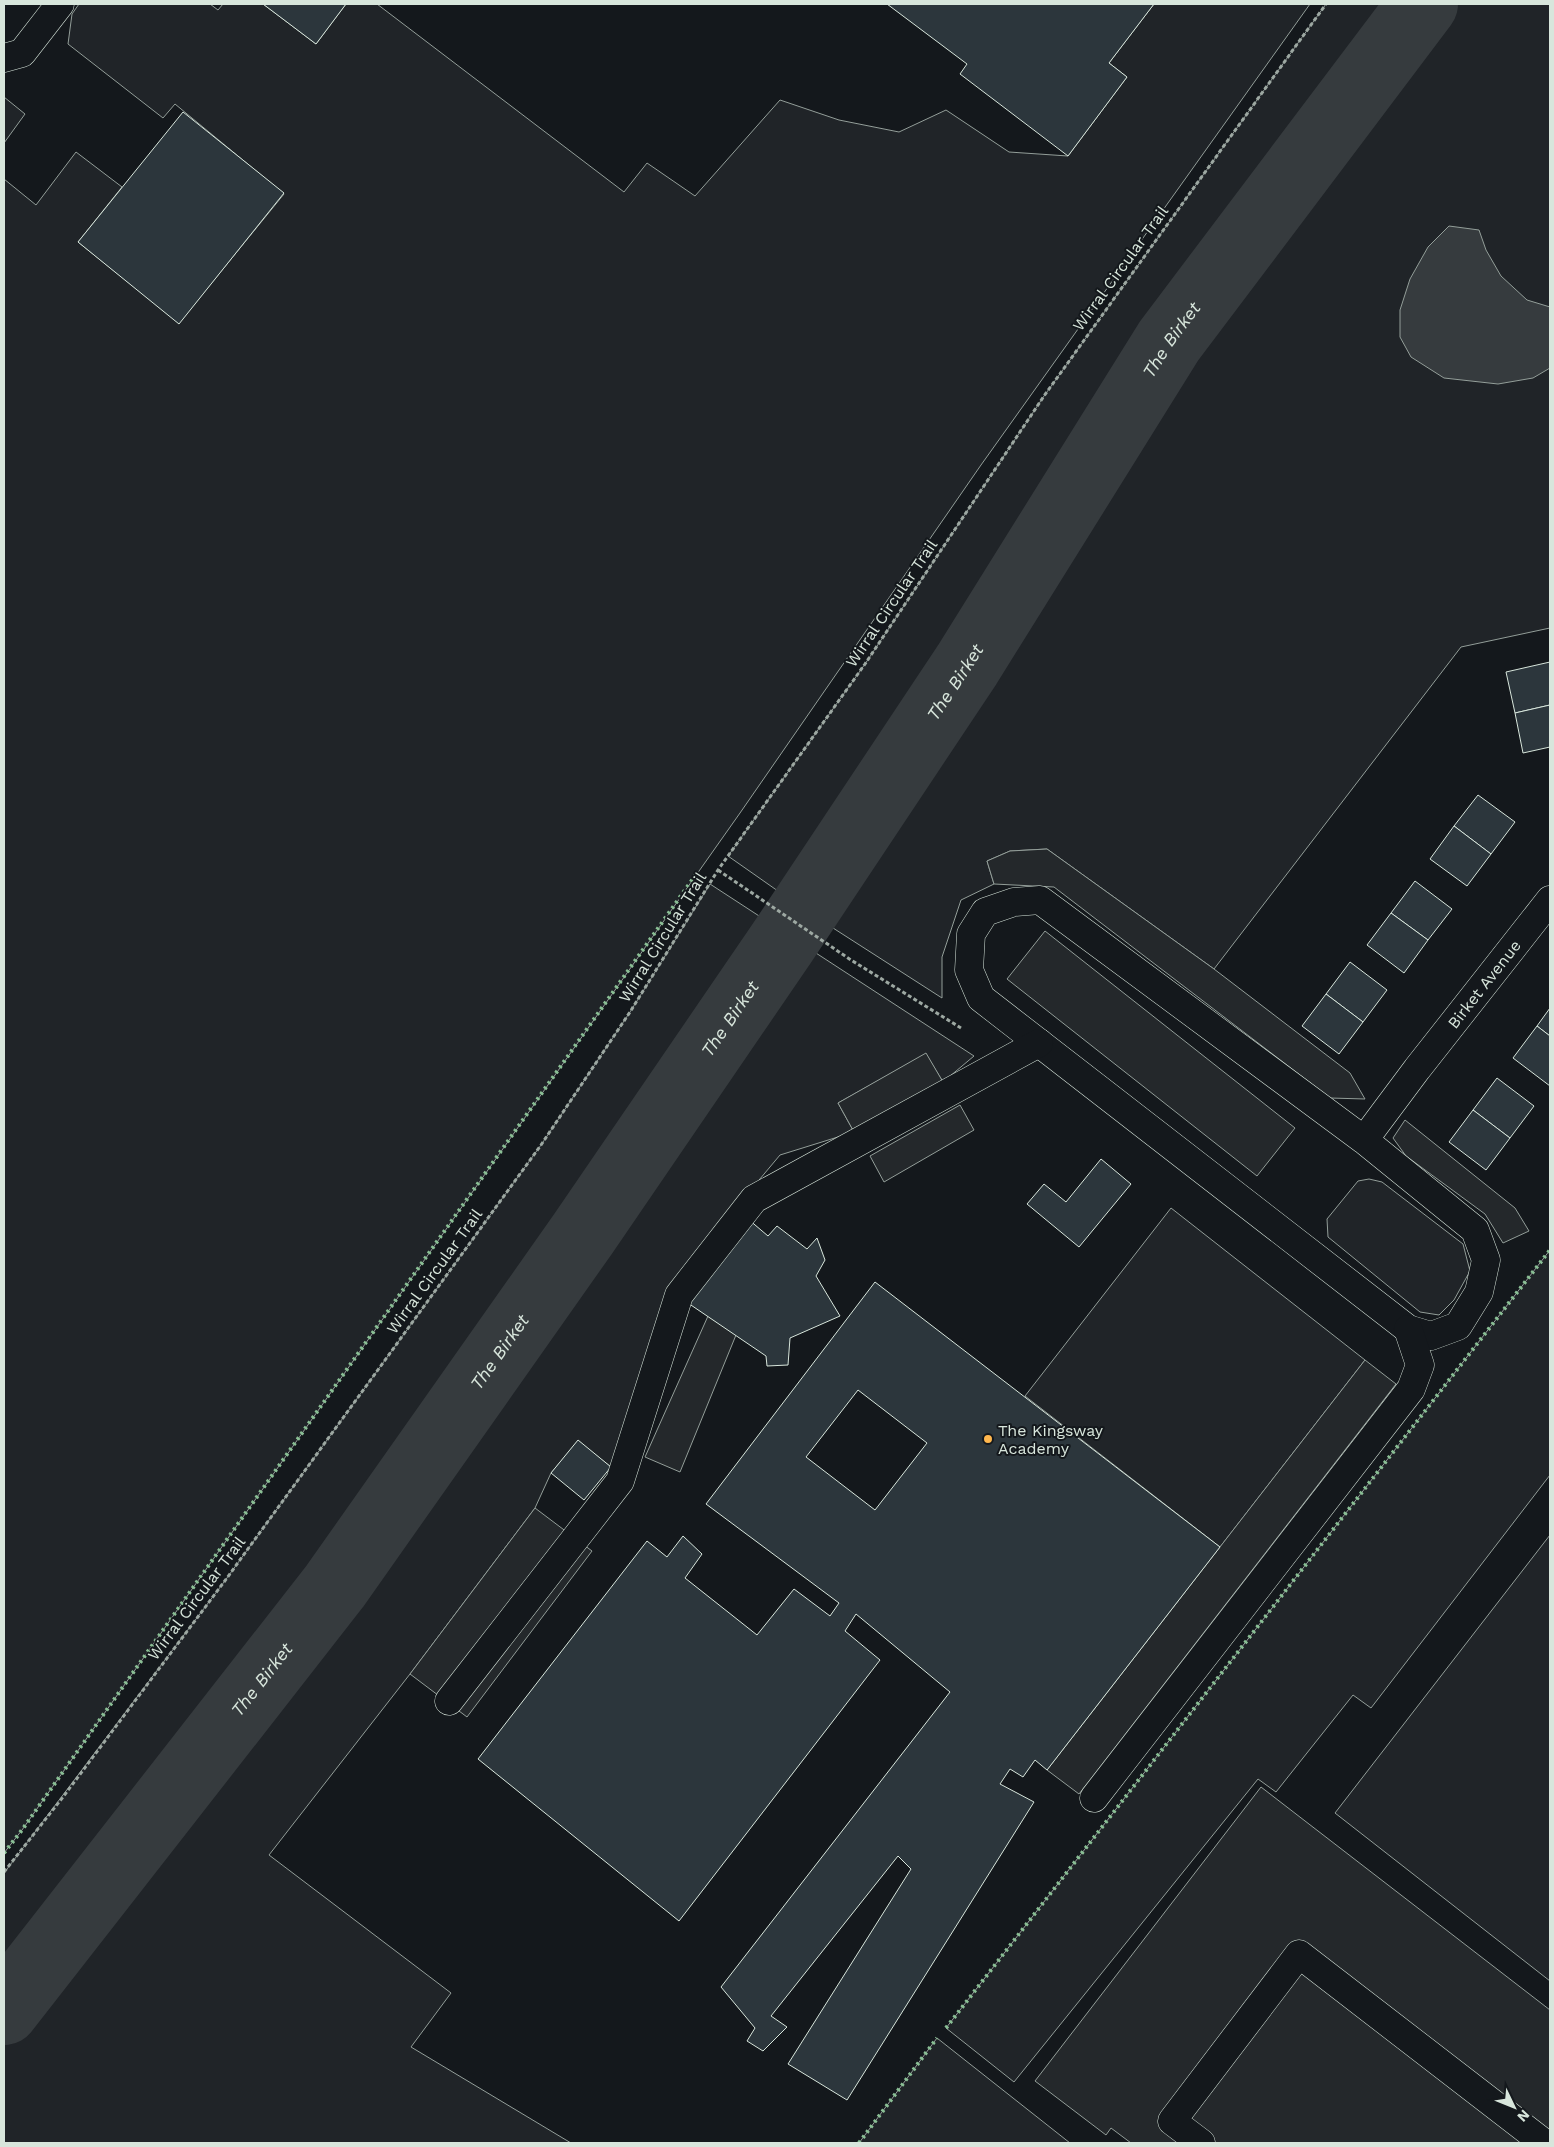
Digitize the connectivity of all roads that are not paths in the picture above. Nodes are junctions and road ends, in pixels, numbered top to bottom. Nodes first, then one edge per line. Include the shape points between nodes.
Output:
1 (60, 4) edge
2 (4, 58) edge
3 (1550, 900) edge
4 (1039, 1043) junction
5 (1364, 1140) junction
6 (1408, 1328) junction
7 (449, 1700) dead end
8 (1094, 1798) dead end
9 (1201, 2143) edge
10 (1544, 2143) edge

1 - 2 street via 22,53
3 - 5 street, Birket Avenue
4 - 5 street via 981,998 969,970 971,934 986,912 1014,902 1040,900
4 - 6 street
4 - 7 street via 754,1199 679,1295 620,1481
5 - 6 street via 1475,1230 1486,1260 1479,1292 1458,1326 1431,1336
6 - 8 street via 1420,1365 1411,1389
9 - 10 street via 1172,2121 1299,1954

